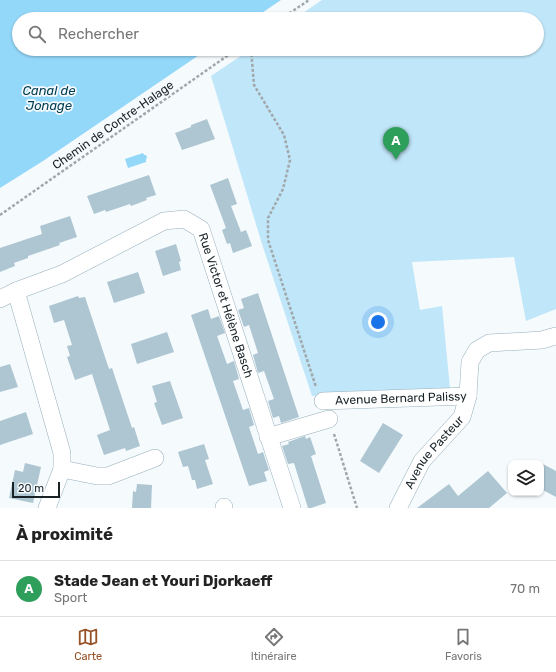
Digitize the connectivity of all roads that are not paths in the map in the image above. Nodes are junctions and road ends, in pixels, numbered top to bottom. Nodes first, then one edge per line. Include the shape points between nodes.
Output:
1 (16, 291) junction
2 (0, 299) edge
3 (556, 336) edge
4 (468, 396) junction
5 (323, 400) road end
6 (329, 419) road end
7 (268, 437) junction
8 (155, 458) dead end
9 (62, 469) junction
10 (47, 508) edge
11 (292, 508) edge
12 (398, 508) edge

1 - 2 street, Rue Victor et Hélène Basch
1 - 7 street, Rue Victor et Hélène Basch via 62,274 164,221 184,219 201,229
1 - 9 street via 62,453
3 - 4 street, Avenue Bernard Palissy via 542,340 489,343 476,350 470,362
4 - 5 street, Avenue Bernard Palissy
4 - 12 street, Avenue Pasteur via 462,417 422,461
6 - 7 street
7 - 11 street, Rue Victor et Hélène Basch
8 - 9 street via 108,476
9 - 10 street

